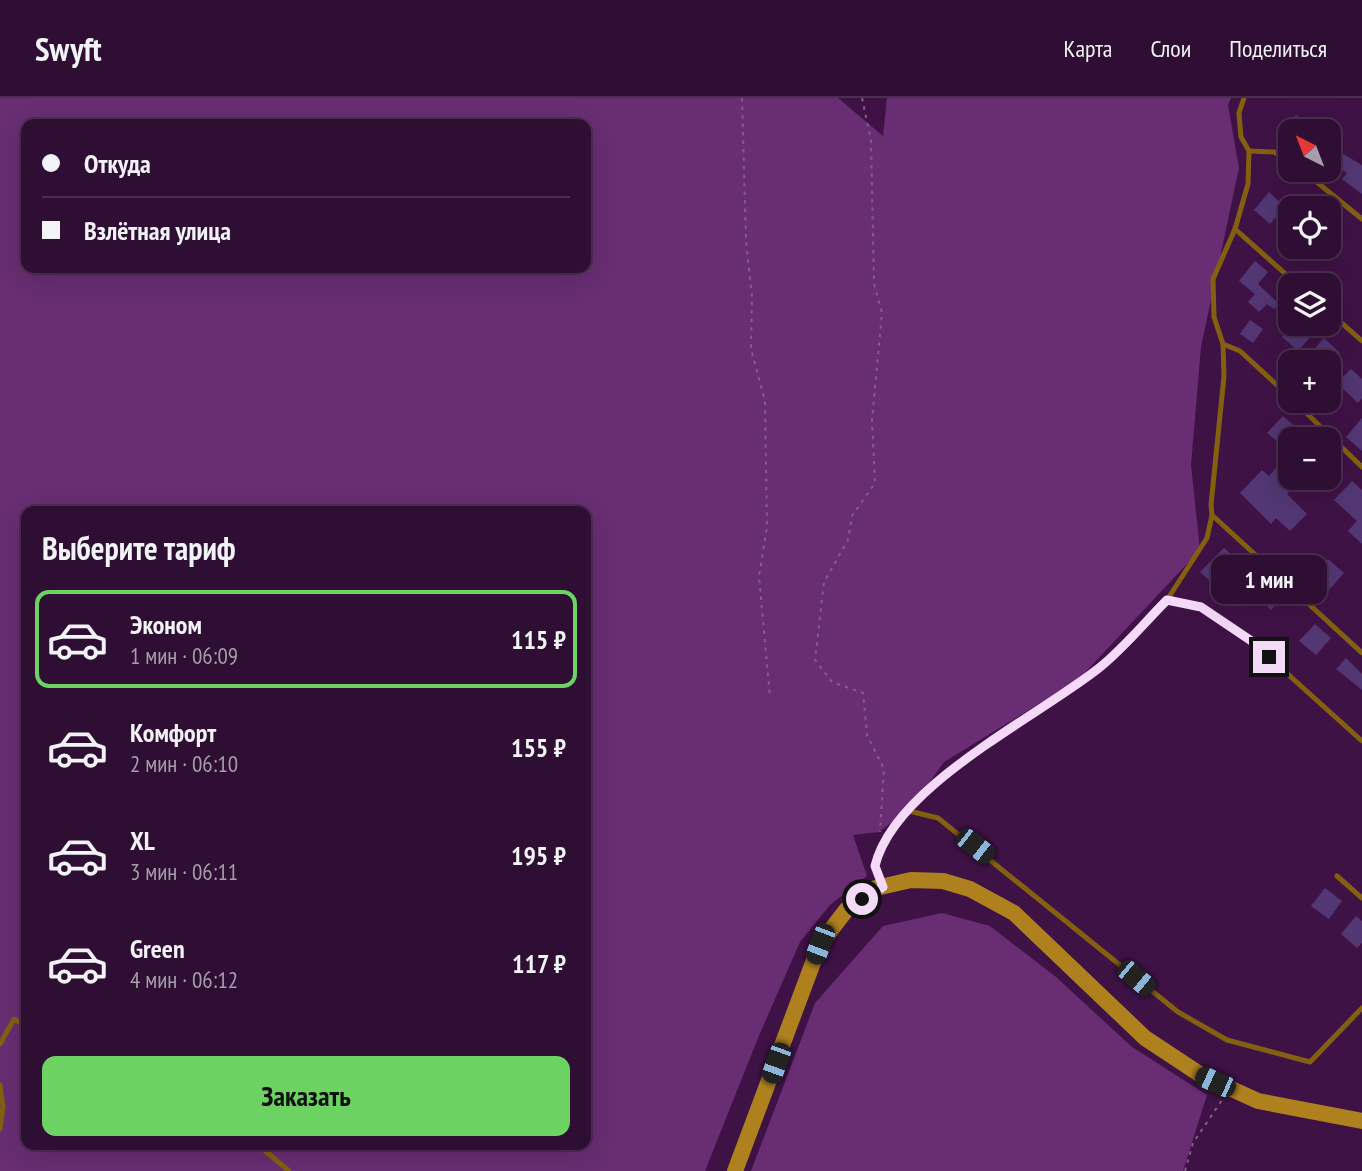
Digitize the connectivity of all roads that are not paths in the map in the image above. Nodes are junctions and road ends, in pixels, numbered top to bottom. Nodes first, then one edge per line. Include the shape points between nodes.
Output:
1 (1244, 98) edge
2 (1249, 151) junction
3 (1278, 154) edge
4 (1316, 182) edge
5 (1362, 219) edge
6 (1235, 229) junction
7 (1284, 273) edge
8 (1341, 322) edge
9 (1362, 341) edge
10 (1223, 344) junction
11 (1278, 386) edge
12 (1306, 413) edge
13 (1362, 467) edge
14 (1212, 515) junction
15 (1167, 600) junction
16 (1362, 653) edge
17 (1362, 741) edge
18 (909, 811) junction
19 (1337, 876) dead end
20 (883, 887) junction
21 (1362, 898) edge
22 (1362, 1008) edge
23 (21, 1024) edge
24 (0, 1044) edge
25 (0, 1085) edge
26 (1362, 1121) edge
27 (0, 1129) edge
28 (264, 1150) edge
29 (735, 1167) edge
30 (289, 1171) edge

1 - 2 lane via 1239,113 1241,137
2 - 3 lane
2 - 6 lane via 1248,184
4 - 5 lane
6 - 7 lane
6 - 10 lane via 1213,279 1214,317
8 - 9 lane
10 - 11 lane via 1240,351
10 - 14 lane
12 - 13 lane
14 - 15 lane via 1208,538
14 - 16 lane
15 - 17 lane via 1201,607 1250,640
15 - 18 lane via 1102,666 941,777
18 - 20 lane via 878,854 875,866
18 - 22 lane via 938,818 1178,1012 1227,1040 1310,1062
19 - 21 lane
20 - 26 street via 911,880 943,881 970,889 1014,913 1144,1038 1201,1075 1258,1101
20 - 29 street via 847,909 820,944
23 - 24 lane via 14,1019
25 - 27 lane
28 - 30 lane

